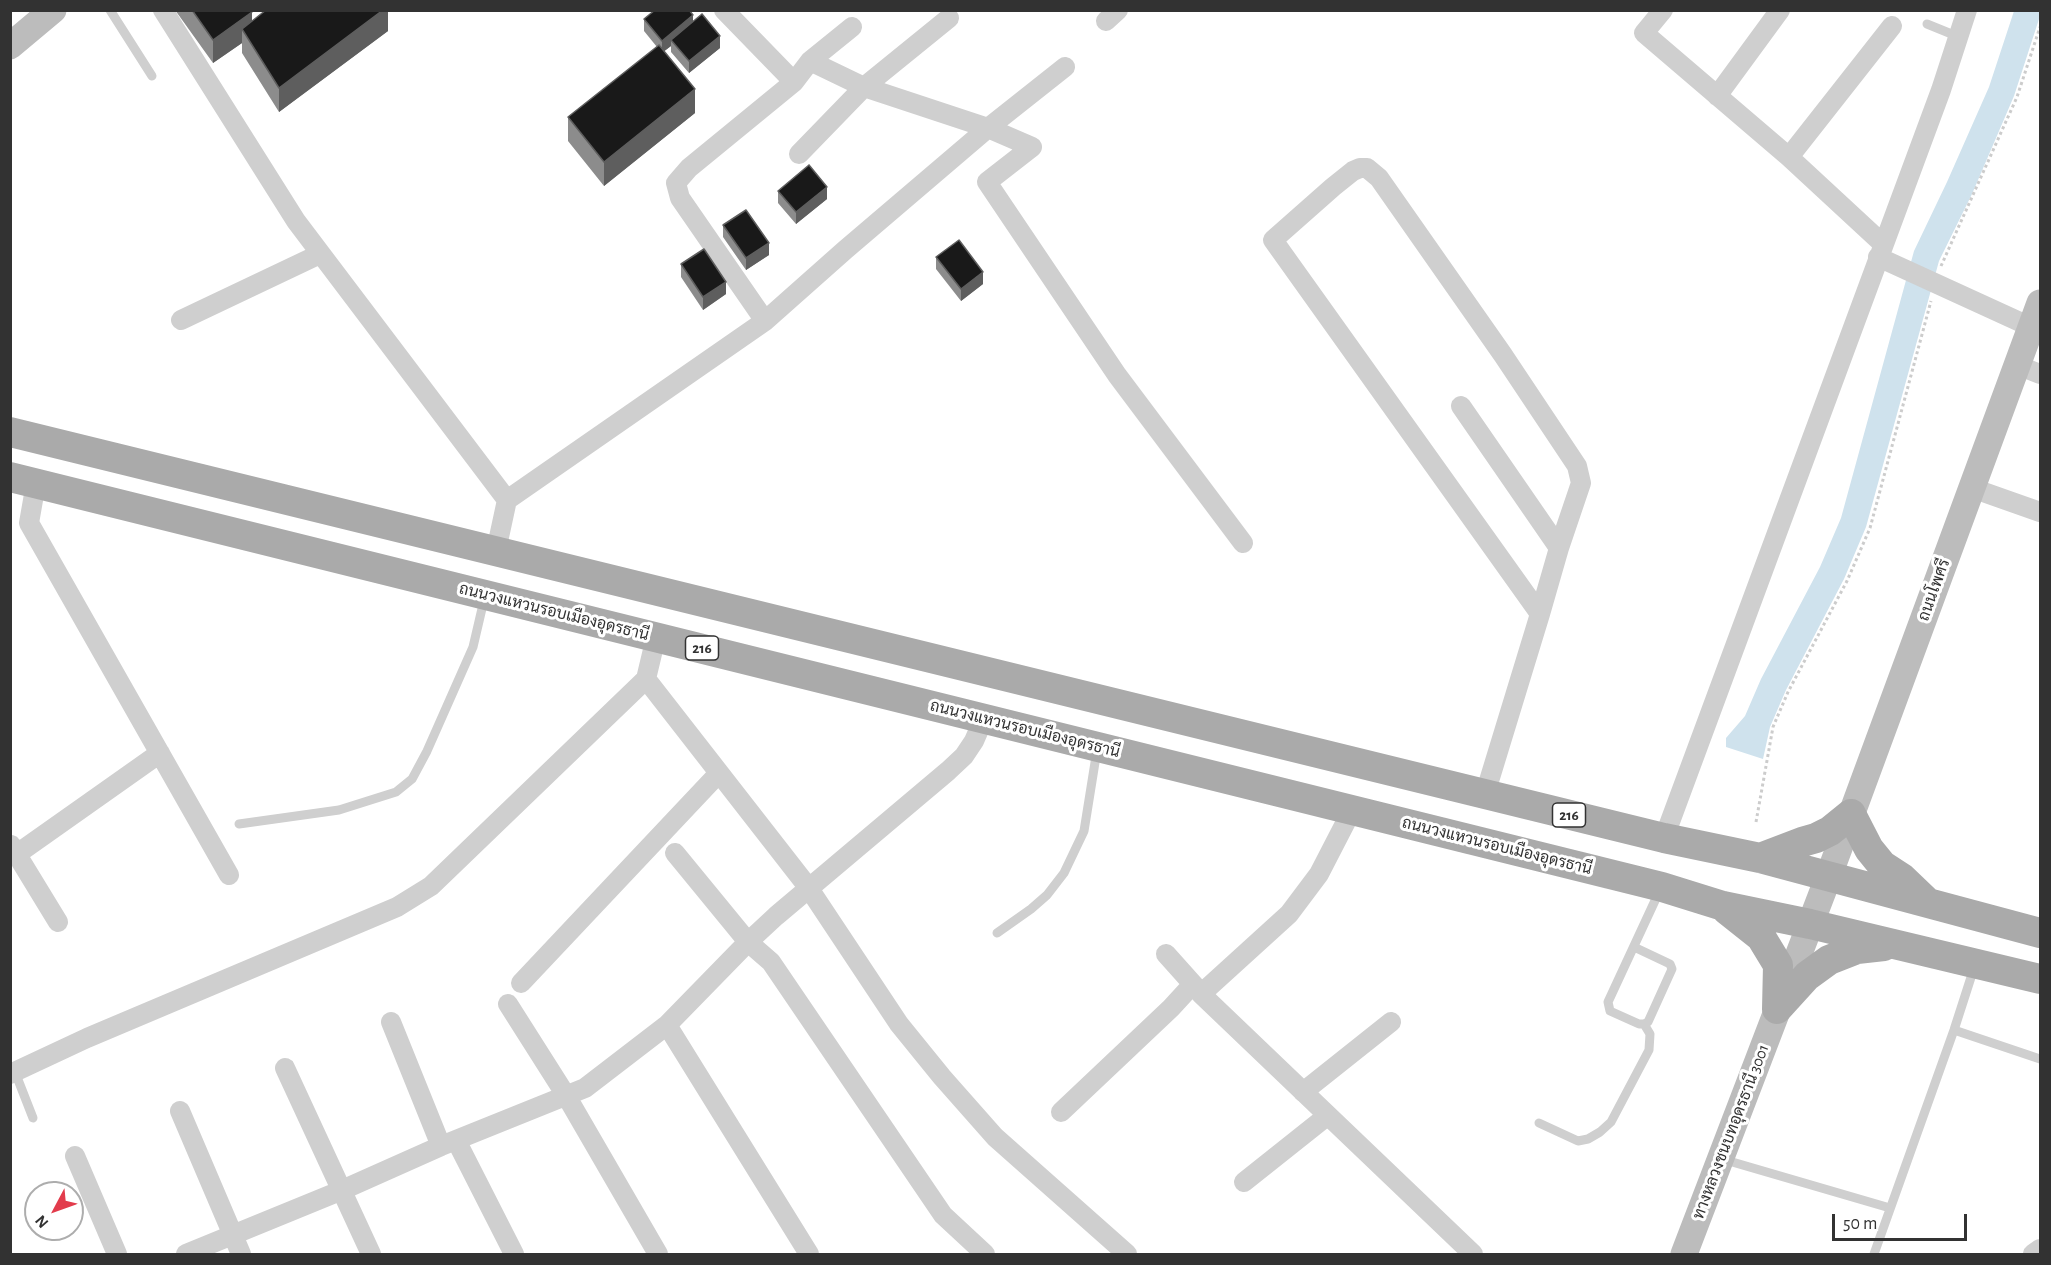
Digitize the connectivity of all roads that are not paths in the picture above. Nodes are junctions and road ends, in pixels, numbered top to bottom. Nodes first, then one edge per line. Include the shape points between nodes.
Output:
1 (53, 10) edge
2 (110, 10) edge
3 (163, 10) edge
4 (724, 10) edge
5 (1663, 10) edge
6 (1780, 10) edge
7 (1967, 10) edge
8 (949, 18) dead end
9 (1927, 24) dead end
10 (1892, 26) dead end
11 (852, 27) dead end
12 (1959, 37) junction
13 (10, 46) edge
14 (810, 62) junction
15 (1065, 67) dead end
16 (152, 76) dead end
17 (794, 82) junction
18 (864, 87) junction
19 (1717, 96) junction
20 (988, 128) junction
21 (800, 154) dead end
22 (1789, 157) junction
23 (1881, 251) junction
24 (320, 254) junction
25 (2036, 315) edge
26 (181, 320) dead end
27 (765, 321) junction
28 (2029, 369) edge
29 (1461, 406) dead end
30 (10, 432) edge
31 (23, 480) edge
32 (1972, 488) junction
33 (507, 500) junction
34 (2040, 512) edge
35 (1243, 543) dead end
36 (1559, 548) junction
37 (496, 551) junction
38 (485, 594) junction
39 (1540, 614) junction
40 (656, 637) junction
41 (646, 680) junction
42 (984, 718) junction
43 (1098, 747) junction
44 (160, 753) junction
45 (719, 773) junction
46 (1485, 794) junction
47 (1352, 810) junction
48 (1851, 814) junction
49 (239, 824) dead end
50 (1664, 838) junction
51 (14, 849) edge
52 (675, 853) dead end
53 (1760, 858) junction
54 (229, 875) dead end
55 (1828, 878) junction
56 (808, 887) junction
57 (1662, 887) junction
58 (1929, 904) junction
59 (1723, 906) junction
60 (58, 922) dead end
61 (1810, 924) junction
62 (997, 933) dead end
63 (2040, 933) edge
64 (748, 942) junction
65 (1894, 945) junction
66 (1634, 947) junction
67 (1166, 954) dead end
68 (1975, 964) junction
69 (2040, 980) edge
70 (521, 983) dead end
71 (1197, 989) junction
72 (508, 1004) dead end
73 (1777, 1009) junction
74 (391, 1022) dead end
75 (1391, 1022) dead end
76 (1644, 1024) junction
77 (667, 1025) junction
78 (1954, 1030) junction
79 (2040, 1059) edge
80 (285, 1068) dead end
81 (13, 1073) edge
82 (1303, 1092) junction
83 (567, 1097) junction
84 (180, 1111) dead end
85 (1061, 1112) dead end
86 (1327, 1116) junction
87 (33, 1118) dead end
88 (1539, 1123) dead end
89 (449, 1143) junction
90 (75, 1156) dead end
91 (1720, 1159) junction
92 (1244, 1182) dead end
93 (340, 1191) junction
94 (1890, 1208) junction
95 (233, 1234) junction
96 (2040, 1249) edge
97 (117, 1254) edge
98 (186, 1254) edge
99 (241, 1254) edge
100 (370, 1254) edge
101 (514, 1254) edge
102 (658, 1254) edge
103 (809, 1254) edge
104 (985, 1254) edge
105 (1127, 1254) edge
106 (1473, 1254) edge
107 (1684, 1254) edge
108 (1874, 1254) edge
109 (2033, 1254) edge

1 - 13 main road
2 - 16 lane
3 - 24 street
4 - 17 street
5 - 19 street via 1644,33
6 - 19 street
7 - 12 street
8 - 18 street
9 - 12 lane
10 - 22 street
11 - 14 street
12 - 23 street
14 - 17 street
14 - 18 street
15 - 20 street
17 - 27 street via 676,183 680,198
18 - 20 street
18 - 21 street
19 - 22 street
20 - 27 street
20 - 35 street via 1032,147 987,182 1117,375
22 - 23 street
23 - 25 street via 1905,269 1935,283
23 - 50 street
24 - 26 street
24 - 33 street
25 - 28 main road, ถนนโพศรี
27 - 33 street
28 - 32 main road, ถนนโพศรี
29 - 36 street
30 - 37 main road, 216
31 - 38 main road, ถนนวงแหวนรอบเมืองอุดรธานี / 216
31 - 44 street via 29,523
32 - 34 street
32 - 48 main road, ถนนโพศรี
33 - 37 street
36 - 39 street
36 - 39 street via 1581,483 1577,466 1379,178 1367,168 1353,171 1273,240
37 - 46 main road, 216
38 - 40 main road, ถนนวงแหวนรอบเมืองอุดรธานี / 216
38 - 49 lane via 473,647 412,779 396,792 339,810
39 - 46 street
40 - 41 street
40 - 42 main road, ถนนวงแหวนรอบเมืองอุดรธานี / 216
41 - 45 street
41 - 81 street via 431,886 397,907
42 - 43 main road, ถนนวงแหวนรอบเมืองอุดรธานี / 216
42 - 56 street via 964,756
43 - 47 main road, ถนนวงแหวนรอบเมืองอุดรธานี / 216
43 - 62 lane via 1084,831 1064,873 1047,895
44 - 51 street
44 - 54 street
45 - 56 street
45 - 70 street
46 - 50 main road, 216
47 - 57 main road, ถนนวงแหวนรอบเมืองอุดรธานี / 216
47 - 71 street via 1319,874 1289,914
48 - 53 main road via 1816,838
48 - 55 main road, ถนนโพศรี
48 - 58 main road via 1882,865
50 - 53 main road, 216
51 - 60 street
52 - 64 street
53 - 55 main road, 216
55 - 58 main road, 216
55 - 61 main road, ถนนโพศรี
56 - 64 street
56 - 105 street via 900,1024 942,1077 995,1137
57 - 59 main road, ถนนวงแหวนรอบเมืองอุดรธานี / 216
57 - 66 lane
58 - 63 main road, 216
59 - 61 main road, ถนนวงแหวนรอบเมืองอุดรธานี / 216
59 - 73 main road via 1761,937 1778,965
61 - 65 main road, ถนนวงแหวนรอบเมืองอุดรธานี / 216
61 - 73 main road, ทางหลวงชนบทอุดรธานี 3001
64 - 77 street
64 - 104 street via 771,962 943,1215
65 - 68 main road, ถนนวงแหวนรอบเมืองอุดรธานี / 216
65 - 73 main road via 1857,949 1829,960
66 - 76 lane via 1608,1007
66 - 76 lane via 1670,964 1672,969
67 - 71 street
68 - 69 main road, ถนนวงแหวนรอบเมืองอุดรธานี / 216
68 - 78 lane
71 - 82 street
71 - 85 street via 1171,1008
72 - 83 street
73 - 91 main road, ทางหลวงชนบทอุดรธานี 3001
74 - 89 street
75 - 82 street
76 - 88 lane via 1650,1034 1649,1050 1611,1122 1588,1139 1578,1141
77 - 83 street via 585,1088
77 - 103 street
78 - 79 lane
78 - 94 lane
80 - 93 street
81 - 87 lane
82 - 86 street
83 - 89 street
83 - 102 street
84 - 95 street
86 - 92 street
86 - 106 street
89 - 93 street
89 - 101 street
90 - 97 street
91 - 94 lane
91 - 107 main road, ทางหลวงชนบทอุดรธานี 3001
93 - 95 street
93 - 100 street
94 - 108 lane
95 - 98 street
95 - 99 street
96 - 109 street

